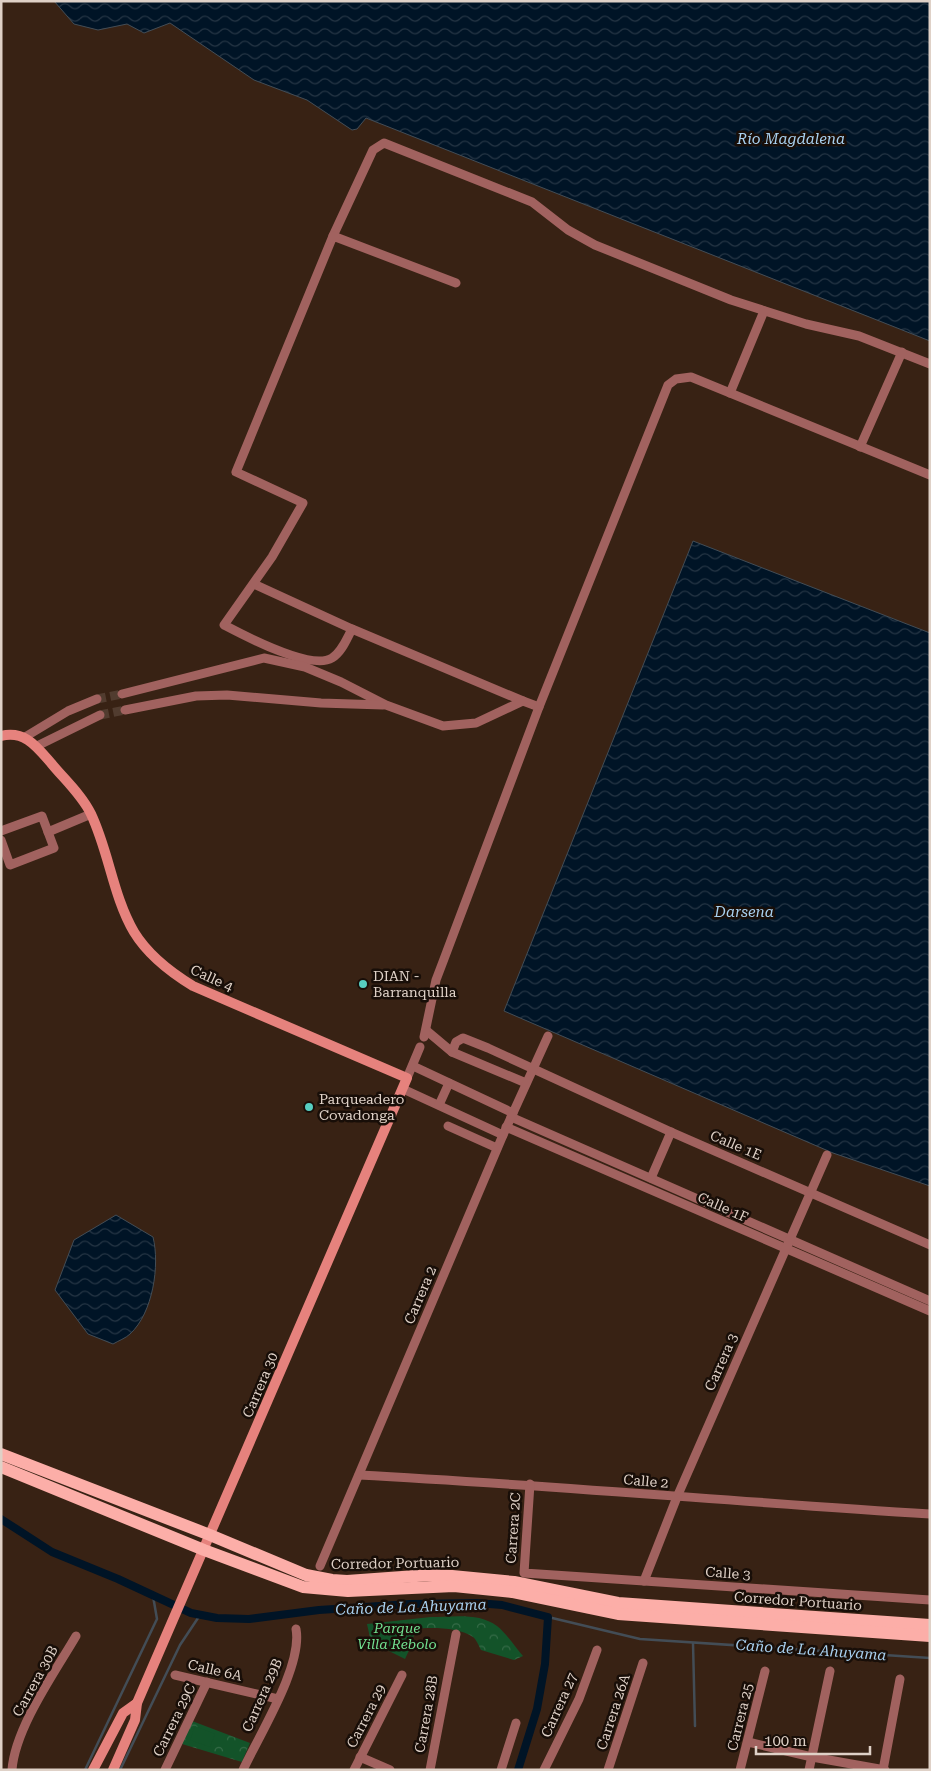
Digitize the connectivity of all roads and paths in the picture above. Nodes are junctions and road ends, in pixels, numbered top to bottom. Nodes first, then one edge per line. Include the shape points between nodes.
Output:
1 (333, 236) junction
2 (456, 283) dead end
3 (764, 311) junction
4 (902, 352) junction
5 (930, 364) edge
6 (730, 393) junction
7 (860, 447) junction
8 (930, 475) edge
9 (254, 584) junction
10 (352, 629) junction
11 (122, 694) tunnel mouth
12 (97, 699) tunnel mouth
13 (523, 701) junction
14 (386, 706) junction
15 (540, 707) junction
16 (125, 710) tunnel mouth
17 (100, 715) tunnel mouth
18 (1, 736) edge
19 (25, 737) junction
20 (37, 746) junction
21 (90, 814) junction
22 (1, 831) edge
23 (48, 832) junction
24 (1, 840) edge
25 (548, 1036) dead end
26 (420, 1048) dead end
27 (452, 1052) junction
28 (412, 1066) junction
29 (533, 1068) junction
30 (407, 1078) junction
31 (449, 1082) junction
32 (526, 1083) junction
33 (403, 1089) junction
34 (440, 1105) junction
35 (512, 1115) junction
36 (448, 1126) dead end
37 (504, 1131) junction
38 (671, 1132) junction
39 (497, 1148) junction
40 (827, 1155) dead end
41 (651, 1178) junction
42 (666, 1185) junction
43 (810, 1192) junction
44 (662, 1195) junction
45 (787, 1244) junction
46 (930, 1245) edge
47 (928, 1300) edge
48 (926, 1310) edge
49 (1, 1454) edge
50 (1, 1467) edge
51 (359, 1475) junction
52 (530, 1484) junction
53 (677, 1498) junction
54 (930, 1514) edge
55 (210, 1535) junction
56 (204, 1550) junction
57 (320, 1566) dead end
58 (644, 1581) junction
59 (520, 1583) junction
60 (930, 1600) edge
61 (930, 1625) edge
62 (296, 1630) dead end
63 (456, 1634) dead end
64 (76, 1636) dead end
65 (930, 1636) edge
66 (597, 1650) dead end
67 (643, 1663) dead end
68 (830, 1671) dead end
69 (765, 1672) dead end
70 (175, 1675) dead end
71 (402, 1675) dead end
72 (900, 1679) dead end
73 (207, 1682) junction
74 (278, 1699) junction
75 (137, 1703) junction
76 (516, 1723) dead end
77 (748, 1742) junction
78 (812, 1757) junction
79 (360, 1758) junction
80 (12, 1770) edge
81 (93, 1770) edge
82 (113, 1770) edge
83 (164, 1770) edge
84 (243, 1770) edge
85 (354, 1770) edge
86 (390, 1770) edge
87 (430, 1770) edge
88 (501, 1770) edge
89 (544, 1770) edge
90 (608, 1770) edge
91 (740, 1770) edge
92 (809, 1770) edge
93 (883, 1770) edge

1 - 2 street
1 - 3 street via 373,150 384,143 532,202 568,230 595,245
1 - 9 street via 236,472 303,503
3 - 4 street via 858,336
3 - 6 street
4 - 5 street
4 - 7 street
6 - 7 street
6 - 15 street via 691,377 676,379 668,385
7 - 8 street
9 - 10 street
9 - 10 street via 224,625 260,643 295,656 324,660 338,652
10 - 13 street
11 - 14 street via 264,658 305,667
12 - 19 street via 68,711
13 - 14 street via 476,723 452,726 443,726
13 - 15 street
14 - 16 street via 226,695 196,696
15 - 27 street via 436,980 426,1034
17 - 20 street
18 - 19 street
19 - 20 street, Calle 4
20 - 21 street, Calle 4
21 - 23 street
21 - 30 street, Calle 4 via 126,917 162,965 193,986
22 - 23 street via 42,816
23 - 24 street via 54,848 10,864
25 - 29 street, Carrera 2
26 - 28 street
27 - 29 street, Calle 1E via 456,1042 463,1038
27 - 32 street
28 - 30 street
28 - 31 street, Calle 1F
29 - 32 street, Carrera 2
29 - 38 street, Calle 1E
30 - 33 street, Carrera 30
31 - 34 street
31 - 35 street, Calle 1F
32 - 35 street, Carrera 2
33 - 34 street, Calle 1F
33 - 55 street, Carrera 30
34 - 37 street, Calle 1F
35 - 37 street, Carrera 2
35 - 41 street, Calle 1F
36 - 39 street
37 - 39 street, Carrera 2
37 - 44 street, Calle 1F
38 - 41 street
38 - 43 street, Calle 1E
39 - 51 street, Carrera 2
40 - 43 street, Carrera 3
41 - 42 street, Calle 1F
42 - 44 street
42 - 45 street, Calle 1F
43 - 45 street, Carrera 3
43 - 46 street, Calle 1E
44 - 45 street, Calle 1F
45 - 47 street, Calle 1F
45 - 48 street, Calle 1F
45 - 53 street, Carrera 3
47 - 48 street
49 - 55 main road, Corredor Portuario
50 - 56 main road, Corredor Portuario
51 - 52 street, Calle 2
51 - 57 street, Carrera 2
52 - 53 street, Calle 2
52 - 59 street, Carrera 2C
53 - 54 street, Calle 2
53 - 58 street, Carrera 3
55 - 56 street, Carrera 30
55 - 59 main road, Corredor Portuario via 306,1575 332,1580 430,1575
56 - 59 main road, Corredor Portuario via 316,1589 348,1591
56 - 75 street, Carrera 30
58 - 59 street, Calle 3
58 - 60 street, Calle 3
59 - 61 main road, Corredor Portuario via 618,1603
59 - 65 main road, Corredor Portuario via 618,1614
62 - 74 street, Carrera 29B via 296,1652
63 - 87 street, Carrera 28B
64 - 80 street, Carrera 30B via 21,1737
66 - 89 street, Carrera 27 via 579,1699
67 - 90 street, Carrera 26A
68 - 78 street
69 - 77 street, Carrera 25
70 - 73 street, Calle 6A
71 - 79 street, Carrera 29
72 - 93 street
73 - 74 street, Calle 6A
73 - 83 street, Carrera 29C
74 - 84 street, Carrera 29B
75 - 81 street, Carrera 30 via 123,1714
75 - 82 street, Carrera 30 via 135,1720
76 - 88 street
77 - 78 street
77 - 91 street, Carrera 25
78 - 92 street
78 - 93 street
79 - 85 street, Carrera 29
79 - 86 street

